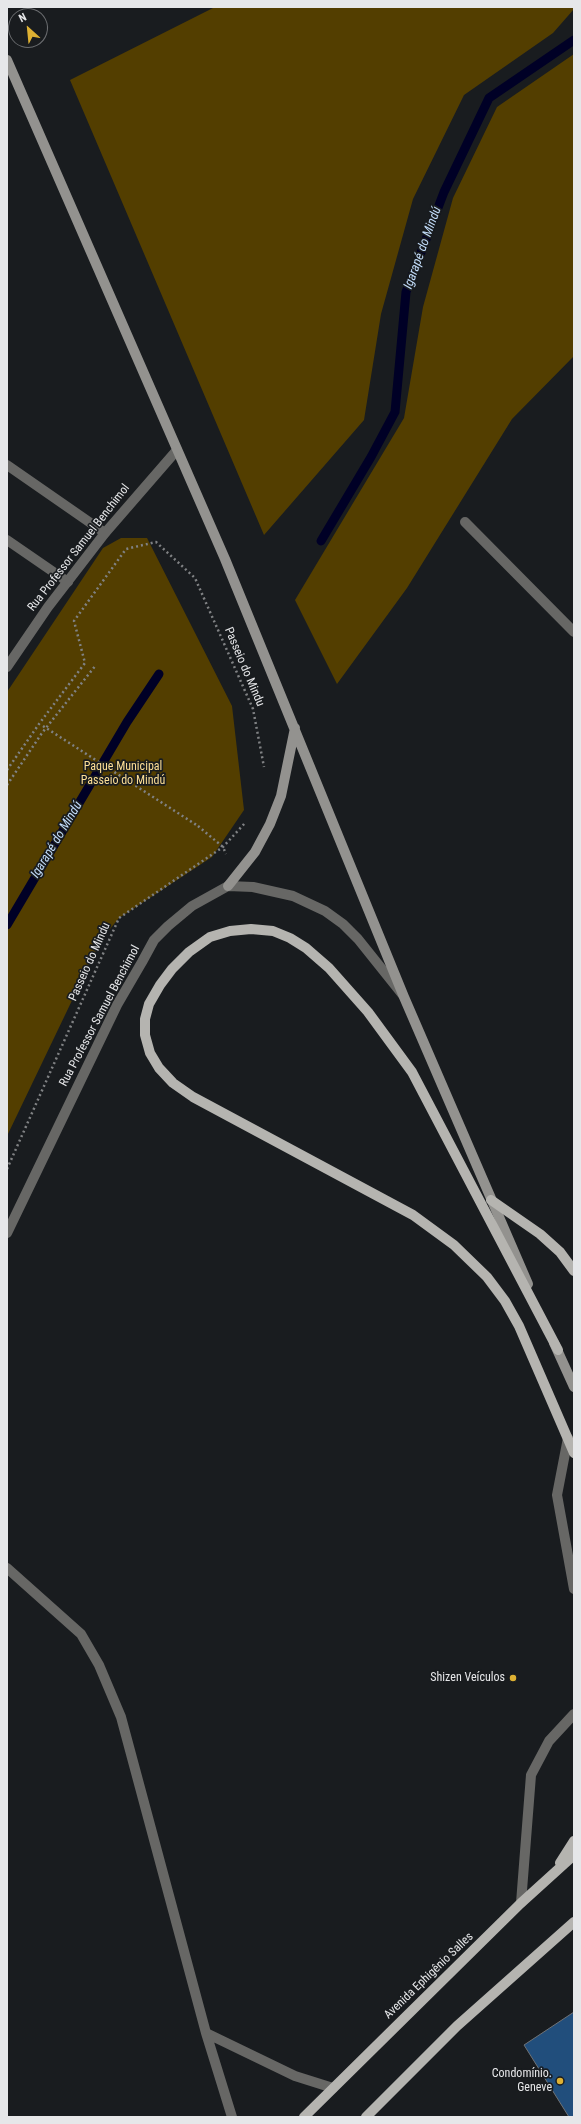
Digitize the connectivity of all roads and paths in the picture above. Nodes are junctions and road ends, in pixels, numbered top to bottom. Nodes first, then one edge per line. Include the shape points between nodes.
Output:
1 (7, 60) edge
2 (177, 450) junction
3 (7, 465) edge
4 (465, 522) dead end
5 (105, 533) junction
6 (7, 540) edge
7 (68, 582) junction
8 (574, 632) edge
9 (96, 665) dead end
10 (7, 667) edge
11 (39, 724) junction
12 (295, 728) junction
13 (7, 770) edge
14 (263, 774) dead end
15 (7, 785) edge
16 (246, 822) dead end
17 (223, 847) junction
18 (228, 886) junction
19 (404, 997) junction
20 (7, 1169) edge
21 (491, 1200) junction
22 (7, 1233) edge
23 (574, 1271) edge
24 (558, 1350) junction
25 (574, 1387) edge
26 (568, 1438) junction
27 (574, 1453) edge
28 (7, 1568) edge
29 (574, 1589) edge
30 (574, 1714) edge
31 (574, 1841) edge
32 (574, 1855) edge
33 (552, 1874) junction
34 (521, 1903) junction
35 (574, 1922) edge
36 (206, 2033) junction
37 (332, 2088) junction
38 (232, 2117) edge
39 (304, 2117) edge
40 (366, 2117) edge

1 - 2 main road
2 - 5 street, Rua Professor Samuel Benchimol
2 - 12 main road
3 - 5 street
4 - 8 street
5 - 7 street, Rua Professor Samuel Benchimol
6 - 7 street
7 - 10 street, Rua Professor Samuel Benchimol
9 - 15 path via 42,733
11 - 13 path, Passeio do Mindu
11 - 14 path, Passeio do Mindu via 85,663 74,621 126,549 156,542 196,578 253,709 264,767
11 - 17 path, bridge via 198,826
12 - 18 main road via 281,796 270,824 255,852
12 - 19 main road
16 - 17 path, Passeio do Mindu
17 - 20 path, Passeio do Mindu via 119,918
18 - 19 street via 253,887 293,896 325,911 358,940
18 - 22 street, Rua Professor Samuel Benchimol via 192,906 154,940 117,1005
19 - 21 main road
21 - 23 main road via 540,1234 560,1252
21 - 24 main road
24 - 25 main road
24 - 26 main road via 412,1072 368,1012 329,968 306,948 273,931 230,931 210,937 189,952 160,985 147,1012 145,1035 150,1052 159,1068 173,1083 192,1097 413,1216 454,1245 486,1277 519,1326
26 - 27 main road
26 - 29 street via 557,1495
28 - 36 street via 81,1634 99,1665 121,1717
30 - 34 street via 549,1741 531,1774
31 - 33 main road
32 - 33 main road, Avenida Ephigênio Salles
33 - 34 main road, Avenida Ephigênio Salles
34 - 37 main road, Avenida Ephigênio Salles
35 - 40 main road via 457,2026
36 - 37 street via 295,2076
36 - 38 street
37 - 39 main road, Avenida Ephigênio Salles

